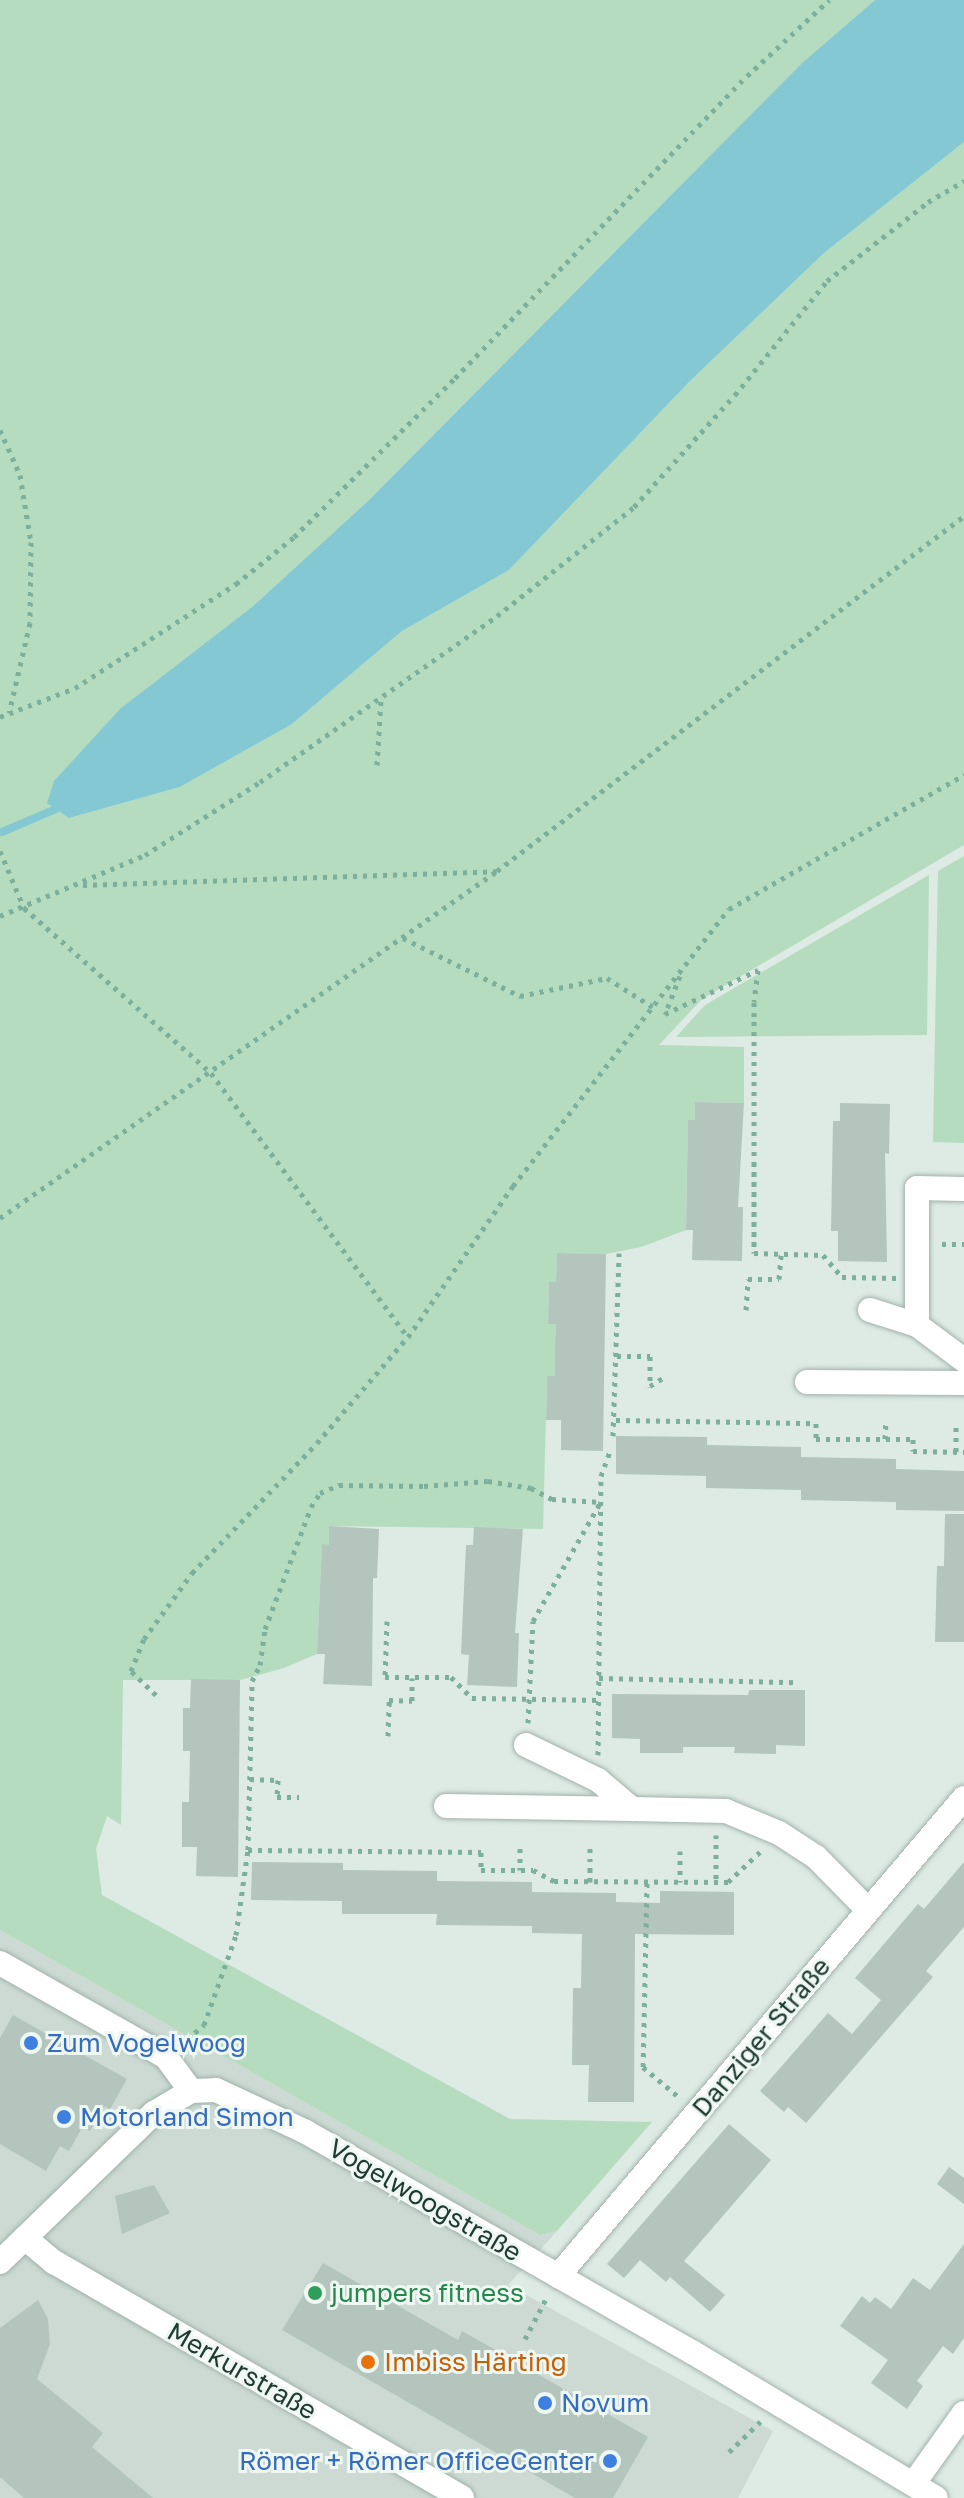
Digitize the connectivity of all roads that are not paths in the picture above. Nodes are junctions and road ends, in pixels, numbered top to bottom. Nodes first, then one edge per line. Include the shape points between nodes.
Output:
1 (964, 1189) edge
2 (870, 1310) dead end
3 (917, 1325) junction
4 (964, 1360) edge
5 (807, 1382) dead end
6 (964, 1383) edge
7 (526, 1745) road end
8 (964, 1798) edge
9 (446, 1806) dead end
10 (632, 1809) junction
11 (868, 1910) junction
12 (0, 1963) edge
13 (191, 2091) junction
14 (25, 2238) junction
15 (0, 2262) edge
16 (558, 2276) junction
17 (964, 2413) edge
18 (914, 2483) junction
19 (462, 2498) edge
20 (936, 2498) edge

1 - 3 street via 917,1188
2 - 3 street
3 - 4 street
5 - 6 street
7 - 10 street via 598,1780
8 - 11 street, Danziger Straße
9 - 10 street
10 - 11 street via 726,1811 779,1833 816,1857
11 - 16 street, Danziger Straße
12 - 13 street via 166,2057
13 - 14 street via 154,2113
13 - 16 street, Vogelwoogstraße via 216,2090 251,2104
14 - 15 street
14 - 19 street, Merkurstraße via 54,2262
16 - 18 street, Vogelwoogstraße
17 - 18 street
18 - 20 street, Vogelwoogstraße

